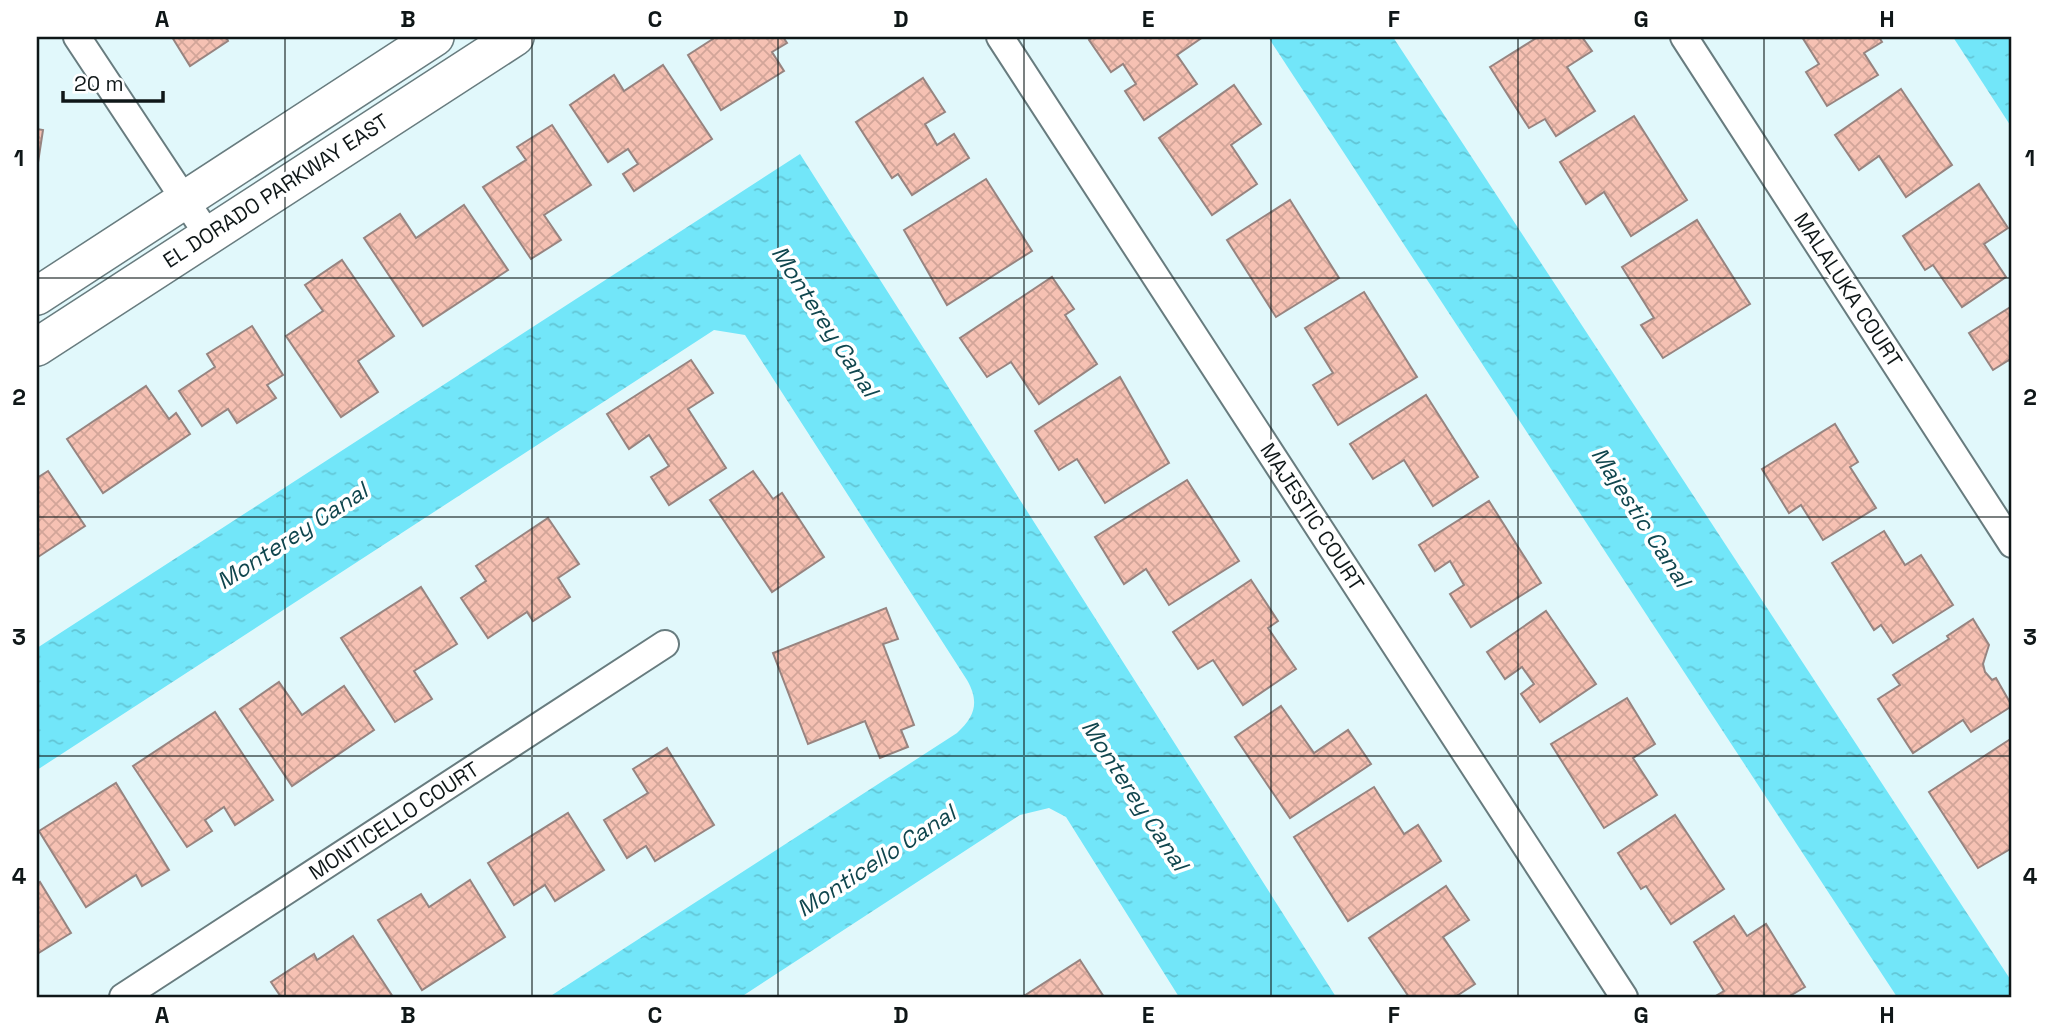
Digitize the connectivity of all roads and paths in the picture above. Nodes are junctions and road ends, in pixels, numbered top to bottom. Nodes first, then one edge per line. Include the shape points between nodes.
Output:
1 (77, 37) edge
2 (435, 37) edge
3 (515, 37) edge
4 (1000, 37) edge
5 (1684, 37) edge
6 (184, 199) junction
7 (208, 235) junction
8 (37, 296) edge
9 (37, 346) edge
10 (2012, 544) edge
11 (665, 644) dead end
12 (123, 997) edge
13 (1624, 997) edge

1 - 6 street
2 - 6 street, EL DORADO PARKWAY EAST
3 - 7 street, EL DORADO PARKWAY EAST
4 - 13 street, MAJESTIC COURT
5 - 10 street, MALALUKA COURT
6 - 7 street
6 - 8 street, EL DORADO PARKWAY EAST
7 - 9 street, EL DORADO PARKWAY EAST
11 - 12 street, MONTICELLO COURT

